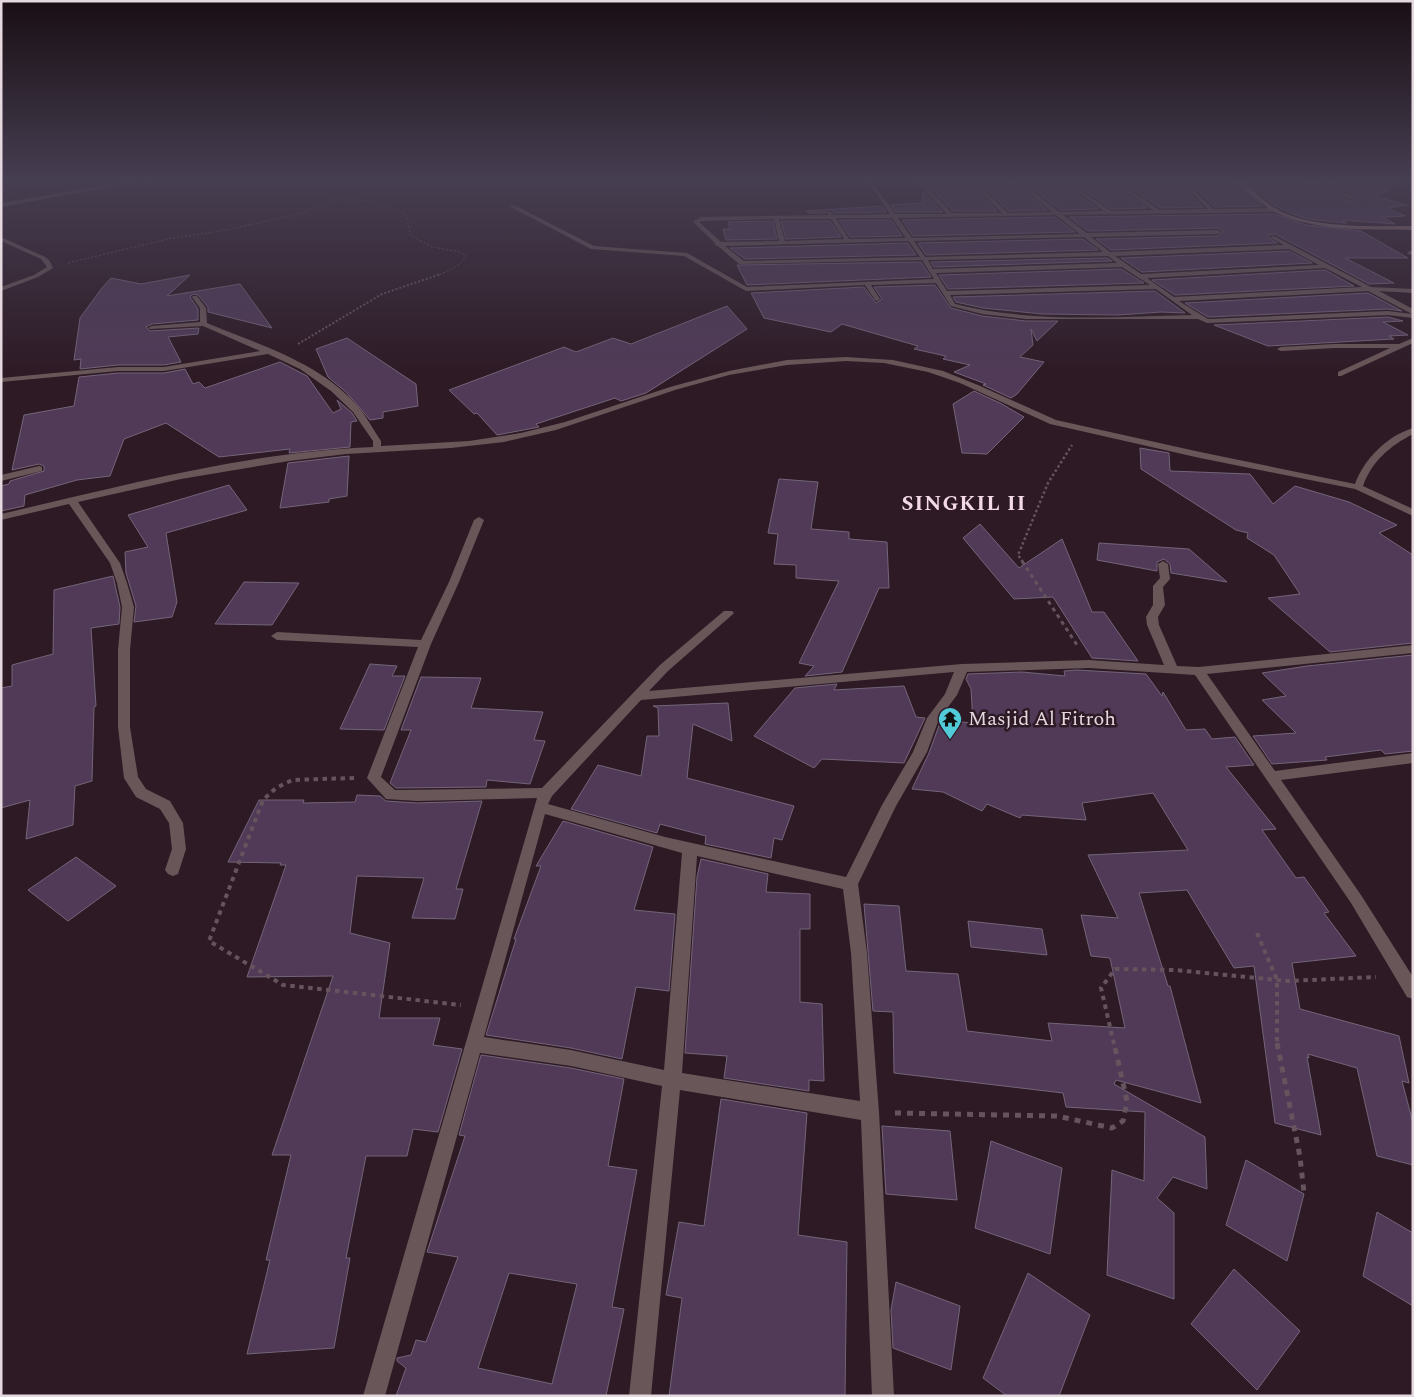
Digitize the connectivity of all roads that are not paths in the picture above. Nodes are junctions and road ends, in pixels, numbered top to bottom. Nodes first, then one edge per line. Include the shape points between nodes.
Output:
1 (12, 244) edge
2 (586, 244) edge
3 (717, 244) edge
4 (912, 244) edge
5 (1098, 244) edge
6 (1214, 244) edge
7 (1286, 244) edge
8 (1289, 246) junction
9 (1222, 249) junction
10 (1110, 254) junction
11 (924, 259) junction
12 (1123, 265) junction
13 (1326, 266) junction
14 (931, 271) junction
15 (1140, 276) junction
16 (936, 281) junction
17 (867, 283) junction
18 (1157, 287) junction
19 (1, 289) edge
20 (1368, 289) junction
21 (1413, 290) edge
22 (946, 293) junction
23 (195, 297) dead end
24 (877, 299) dead end
25 (1173, 299) junction
26 (1413, 314) edge
27 (1198, 317) junction
28 (204, 324) junction
29 (152, 328) dead end
30 (1413, 340) edge
31 (1398, 346) junction
32 (1281, 349) dead end
33 (269, 352) junction
34 (1341, 374) dead end
35 (1, 380) edge
36 (1413, 430) edge
37 (377, 449) junction
38 (40, 469) dead end
39 (1, 478) edge
40 (1358, 486) junction
41 (72, 501) junction
42 (1413, 514) edge
43 (1, 517) edge
44 (479, 520) dead end
45 (1164, 564) dead end
46 (728, 613) dead end
47 (278, 636) dead end
48 (425, 644) junction
49 (1413, 649) edge
50 (962, 668) junction
51 (1172, 668) junction
52 (1199, 671) junction
53 (637, 696) junction
54 (1413, 758) edge
55 (1271, 776) junction
56 (543, 800) junction
57 (690, 849) junction
58 (173, 870) dead end
59 (850, 884) junction
60 (1413, 992) edge
61 (474, 1044) junction
62 (672, 1080) junction
63 (870, 1112) junction
64 (374, 1396) edge
65 (640, 1396) edge
66 (883, 1396) edge

1 - 19 street via 43,258 50,265 47,271
2 - 17 street via 593,248 685,254 746,289
3 - 11 street via 744,263
4 - 11 street
5 - 10 street
6 - 9 street
7 - 8 street
8 - 9 street
8 - 13 street
9 - 10 street
10 - 11 street
10 - 12 street
11 - 14 street
12 - 14 street
12 - 15 street
13 - 15 street
13 - 20 street
14 - 16 street
15 - 18 street
16 - 17 street
16 - 22 street
17 - 24 street
18 - 22 street
18 - 25 street
20 - 21 street
20 - 25 street
20 - 26 street
22 - 27 street via 953,306 1026,318
23 - 28 street via 203,308
25 - 27 street
26 - 27 street via 1214,322
28 - 29 street
28 - 33 street
30 - 31 street
31 - 32 street
31 - 34 street
33 - 35 street via 164,369 118,369
33 - 37 street via 303,367 334,389 356,410 377,441
36 - 40 street via 1375,456 1361,474
37 - 40 street via 508,439 562,426 704,380 786,364 875,360 916,366 950,376 1030,413 1081,429
37 - 41 street via 286,458
38 - 39 street
40 - 42 street
41 - 43 street
41 - 58 street via 115,563 122,583 128,607 124,650 124,727 132,778 141,793 165,805 176,823 179,849
44 - 48 street
45 - 51 street via 1165,579 1158,586 1158,605 1152,617
46 - 53 street
47 - 48 street
48 - 56 street via 374,778 391,795
49 - 52 street
50 - 51 street via 1089,664
50 - 53 street
50 - 59 street via 951,695 933,718 920,752 889,805
51 - 52 street
52 - 55 street
53 - 56 street
54 - 55 street
55 - 60 street via 1356,899
56 - 57 street
56 - 61 street
57 - 59 street
57 - 62 street
59 - 63 street via 859,954
61 - 62 street via 571,1058
61 - 64 street
62 - 63 street
62 - 65 street
63 - 66 street

